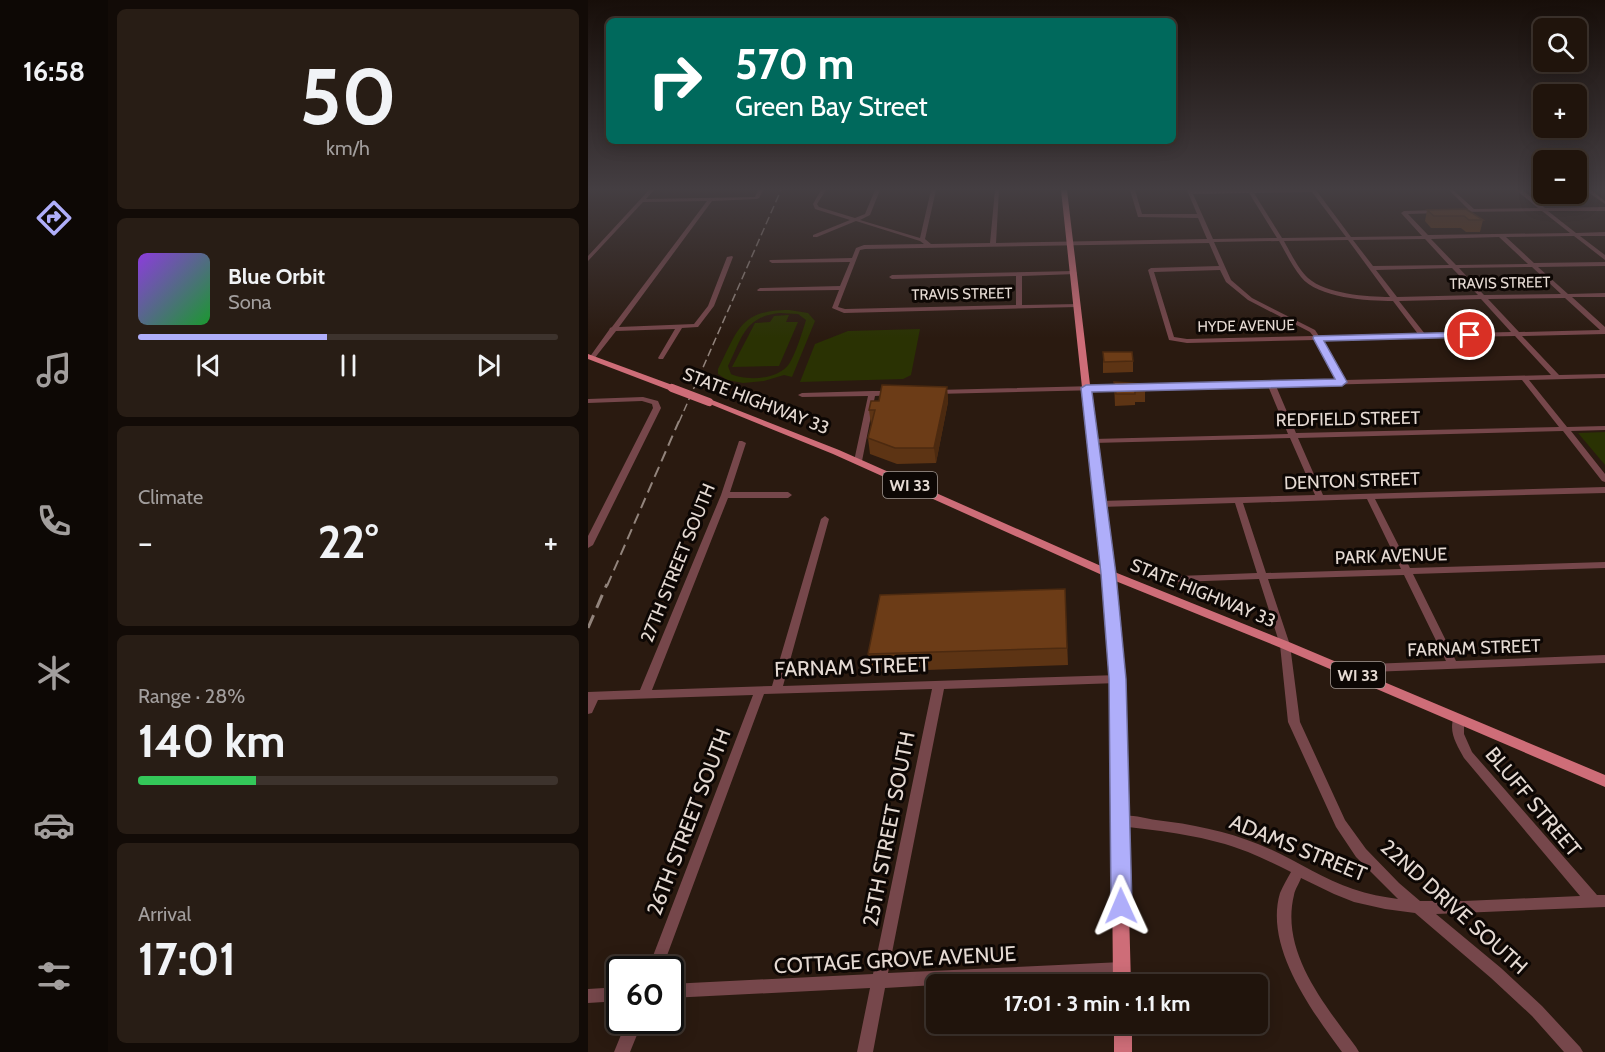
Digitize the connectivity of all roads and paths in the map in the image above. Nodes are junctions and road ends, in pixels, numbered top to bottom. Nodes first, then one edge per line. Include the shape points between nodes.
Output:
1 (607, 239) edge
2 (680, 239) edge
3 (919, 239) edge
4 (993, 239) edge
5 (1070, 239) edge
6 (1277, 239) edge
7 (1280, 239) edge
8 (1352, 239) edge
9 (1428, 239) edge
10 (1504, 239) edge
11 (1581, 239) edge
12 (922, 240) joint
13 (1209, 241) junction
14 (1070, 243) junction
15 (993, 244) junction
16 (929, 246) junction
17 (730, 257) dead end
18 (1605, 258) edge
19 (588, 259) edge
20 (853, 260) junction
21 (772, 261) dead end
22 (1605, 264) edge
23 (1533, 265) junction
24 (1454, 267) junction
25 (1221, 268) junction
26 (1373, 268) junction
27 (1074, 273) junction
28 (1019, 275) junction
29 (892, 277) dead end
30 (843, 288) junction
31 (760, 290) dead end
32 (1605, 295) edge
33 (1566, 296) junction
34 (1482, 297) junction
35 (1396, 299) junction
36 (1077, 305) junction
37 (1019, 306) junction
38 (679, 328) junction
39 (612, 329) junction
40 (1605, 332) edge
41 (1517, 334) junction
42 (1424, 336) junction
43 (1318, 338) junction
44 (590, 357) edge
45 (661, 358) dead end
46 (1605, 376) edge
47 (1557, 377) junction
48 (1524, 378) junction
49 (1342, 382) junction
50 (1271, 384) junction
51 (1086, 388) junction
52 (928, 392) edge
53 (872, 393) junction
54 (906, 393) edge
55 (802, 395) dead end
56 (588, 401) edge
57 (1605, 428) edge
58 (1564, 429) junction
59 (1293, 435) junction
60 (1092, 441) junction
61 (742, 443) dead end
62 (858, 461) junction
63 (1605, 479) edge
64 (1605, 490) edge
65 (725, 495) junction
66 (788, 495) dead end
67 (1370, 497) junction
68 (1320, 498) junction
69 (1238, 500) junction
70 (1100, 504) junction
71 (825, 519) dead end
72 (588, 545) edge
73 (1605, 565) edge
74 (1407, 572) junction
75 (1108, 574) junction
76 (1262, 576) junction
77 (1178, 579) dead end
78 (1285, 645) junction
79 (1605, 659) edge
80 (1453, 665) junction
81 (1344, 669) junction
82 (1118, 679) junction
83 (939, 684) junction
84 (760, 690) junction
85 (776, 690) junction
86 (644, 695) junction
87 (591, 696) edge
88 (588, 710) edge
89 (1458, 720) junction
90 (1605, 781) edge
91 (1120, 821) junction
92 (1298, 871) junction
93 (1599, 902) edge
94 (1422, 909) junction
95 (660, 956) edge
96 (1122, 974) edge
97 (926, 981) edge
98 (879, 982) junction
99 (684, 990) edge
100 (606, 995) edge
101 (588, 996) edge
102 (629, 1034) edge
103 (1123, 1034) edge
104 (622, 1052) edge
105 (865, 1052) edge
106 (1123, 1052) edge
107 (1351, 1052) edge
108 (1575, 1052) edge

1 - 19 street
2 - 39 street
3 - 12 street
4 - 15 street
5 - 14 main road
6 - 13 street
7 - 35 street, TRAVIS STREET via 1299,273 1314,285 1350,296
8 - 26 street
9 - 24 street
10 - 23 street
11 - 18 street
12 - 16 street
13 - 14 street
13 - 25 street
14 - 15 street
14 - 27 main road
15 - 16 street
16 - 20 street via 858,248
17 - 38 street via 711,306 696,326
20 - 21 street
20 - 30 street
22 - 23 street
23 - 24 street
23 - 33 street
24 - 26 street
24 - 34 street
25 - 43 street via 1230,284 1245,297 1307,327
25 - 43 street, HYDE AVENUE via 1151,270 1168,336 1175,340
26 - 35 street
27 - 28 street
27 - 36 main road
28 - 29 street
28 - 37 street
30 - 31 street
30 - 37 street, TRAVIS STREET via 835,308 838,310
32 - 33 street, TRAVIS STREET
33 - 34 street, TRAVIS STREET
33 - 40 street
34 - 35 street, TRAVIS STREET
34 - 41 street
35 - 42 street
36 - 37 street, TRAVIS STREET
36 - 51 main road
38 - 39 street
38 - 45 street
39 - 44 street
40 - 41 street, HYDE AVENUE
41 - 42 street, HYDE AVENUE
41 - 47 street
42 - 43 street, HYDE AVENUE
43 - 49 street
44 - 62 main road, STATE HIGHWAY 33 / WI 33, bridge
46 - 47 street
47 - 48 street
48 - 49 street
48 - 58 street
49 - 50 street
50 - 51 street
50 - 59 street
51 - 52 street
51 - 60 main road
53 - 54 street
53 - 55 street
53 - 62 street
56 - 72 street via 643,399 655,403 656,411
57 - 58 street, REDFIELD STREET
58 - 59 street, REDFIELD STREET
58 - 63 street
59 - 60 street, REDFIELD STREET
59 - 68 street
60 - 70 main road
61 - 65 street, 27TH STREET SOUTH
62 - 75 main road, STATE HIGHWAY 33 / WI 33
64 - 67 street, DENTON STREET
65 - 66 street
65 - 86 street, 27TH STREET SOUTH
67 - 68 street, DENTON STREET
67 - 74 street
68 - 69 street, DENTON STREET
69 - 70 street, DENTON STREET
69 - 76 street, 22ND DRIVE SOUTH
70 - 75 main road
71 - 85 street
73 - 74 street, PARK AVENUE
74 - 76 street, PARK AVENUE
74 - 80 street
75 - 78 main road, STATE HIGHWAY 33 / WI 33
75 - 82 main road
76 - 77 street, PARK AVENUE
76 - 78 street, 22ND DRIVE SOUTH
78 - 81 main road, STATE HIGHWAY 33 / WI 33
78 - 94 street, 22ND DRIVE SOUTH via 1294,722 1340,823 1376,869
79 - 80 street, FARNAM STREET
80 - 81 street, FARNAM STREET
81 - 89 main road, STATE HIGHWAY 33 / WI 33
82 - 83 street, FARNAM STREET
82 - 91 main road
83 - 85 street, FARNAM STREET
83 - 98 street, 25TH STREET SOUTH
84 - 85 street, FARNAM STREET
84 - 86 street, FARNAM STREET
84 - 95 street, 26TH STREET SOUTH
86 - 87 street, FARNAM STREET
87 - 88 street
89 - 90 main road, STATE HIGHWAY 33 / WI 33
89 - 93 street, BLUFF STREET via 1458,738 1468,755
91 - 92 street, ADAMS STREET via 1225,839
91 - 96 main road
92 - 94 street, ADAMS STREET via 1347,894
92 - 107 street via 1290,882 1284,929 1304,980
93 - 94 street, ADAMS STREET
94 - 108 street, 22ND DRIVE SOUTH via 1519,994
97 - 98 street, COTTAGE GROVE AVENUE
98 - 99 street, COTTAGE GROVE AVENUE
98 - 105 street, 25TH STREET SOUTH
100 - 101 street
102 - 104 street
103 - 106 main road

